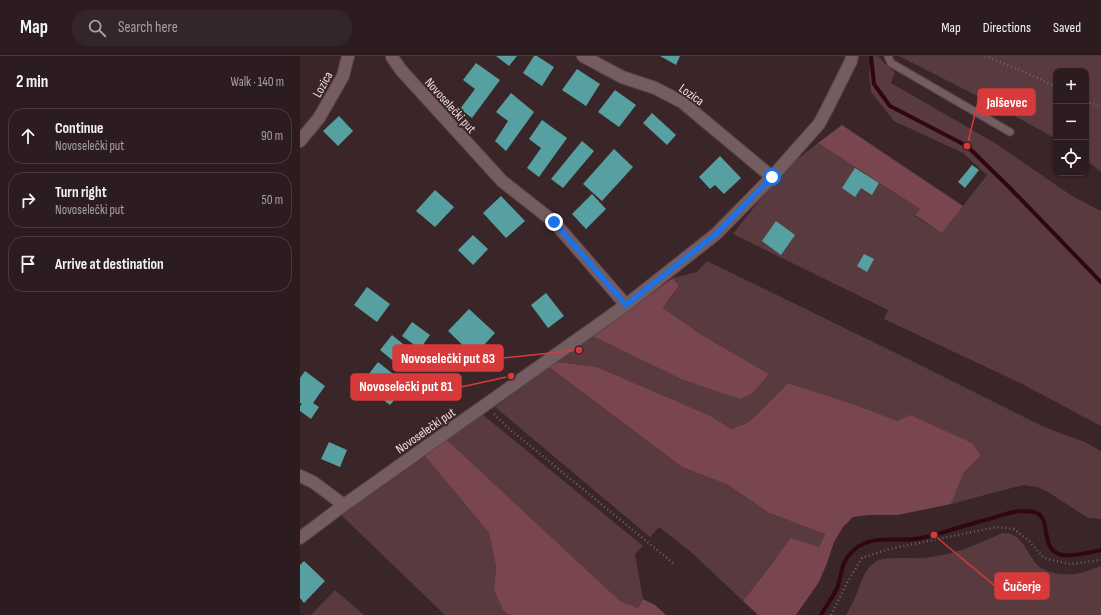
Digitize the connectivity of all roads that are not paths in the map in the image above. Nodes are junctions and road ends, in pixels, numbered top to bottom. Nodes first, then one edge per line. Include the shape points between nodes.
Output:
1 (348, 56) edge
2 (583, 56) edge
3 (852, 56) edge
4 (888, 56) edge
5 (392, 57) edge
6 (1010, 132) dead end
7 (300, 141) edge
8 (772, 177) junction
9 (626, 305) junction
10 (300, 476) edge
11 (344, 505) junction
12 (300, 538) edge

1 - 7 street, Lozica via 343,76 320,118
2 - 8 street, Lozica via 622,77 655,88 682,102
3 - 8 street, Novoselečki put via 828,110
4 - 6 lane via 891,63
5 - 9 street, Novoselečki put via 502,181 554,222
8 - 9 street, Novoselečki put via 716,234
9 - 11 street, Novoselečki put
10 - 11 street via 313,482
11 - 12 street, Novoselečki put

